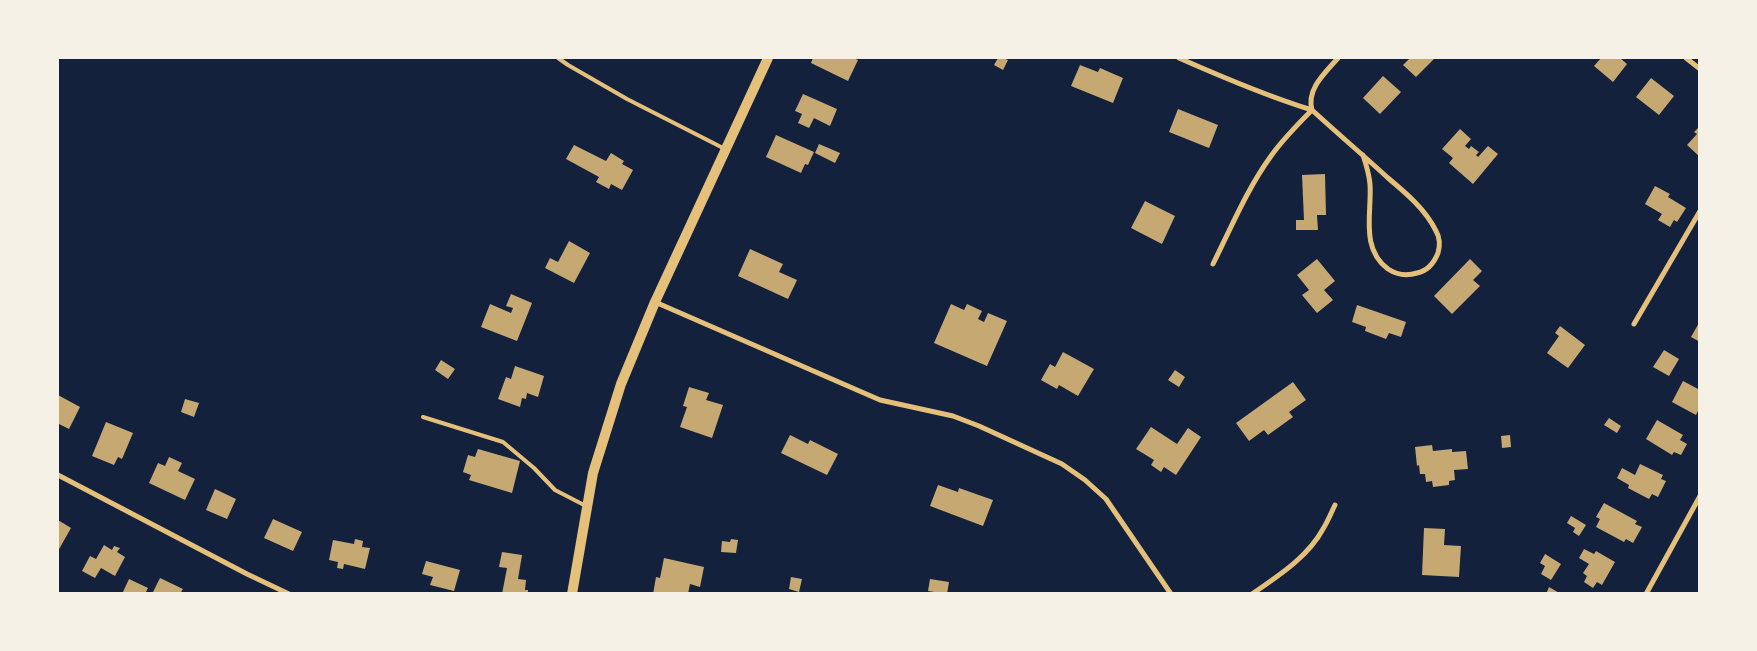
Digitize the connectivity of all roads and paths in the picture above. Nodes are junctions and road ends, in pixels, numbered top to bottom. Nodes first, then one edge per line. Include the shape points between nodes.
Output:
1 (558, 58) edge
2 (768, 58) edge
3 (1178, 58) edge
4 (1338, 58) edge
5 (1686, 58) edge
6 (1700, 69) edge
7 (1312, 110) junction
8 (725, 149) junction
9 (1363, 155) junction
10 (1700, 211) edge
11 (1213, 264) dead end
12 (656, 302) junction
13 (1634, 324) dead end
14 (423, 417) dead end
15 (58, 476) edge
16 (1700, 496) edge
17 (1335, 504) dead end
18 (586, 506) junction
19 (288, 594) edge
20 (572, 594) edge
21 (1171, 594) edge
22 (1252, 594) edge
23 (1646, 594) edge

1 - 8 lane via 627,100
2 - 8 main road
3 - 7 street
4 - 7 street via 1312,92
5 - 6 street
7 - 9 street
7 - 11 street via 1270,156
8 - 12 main road
9 - 9 street via 1370,185 1369,233 1376,256 1400,274 1420,273 1435,260 1440,242 1437,233 1425,214
10 - 13 street
12 - 18 main road via 612,409
12 - 21 street via 880,400 953,416 1062,464 1106,499
14 - 18 lane via 503,442 555,490
15 - 19 street
16 - 23 street
17 - 22 street via 1323,530 1305,553
18 - 20 main road

